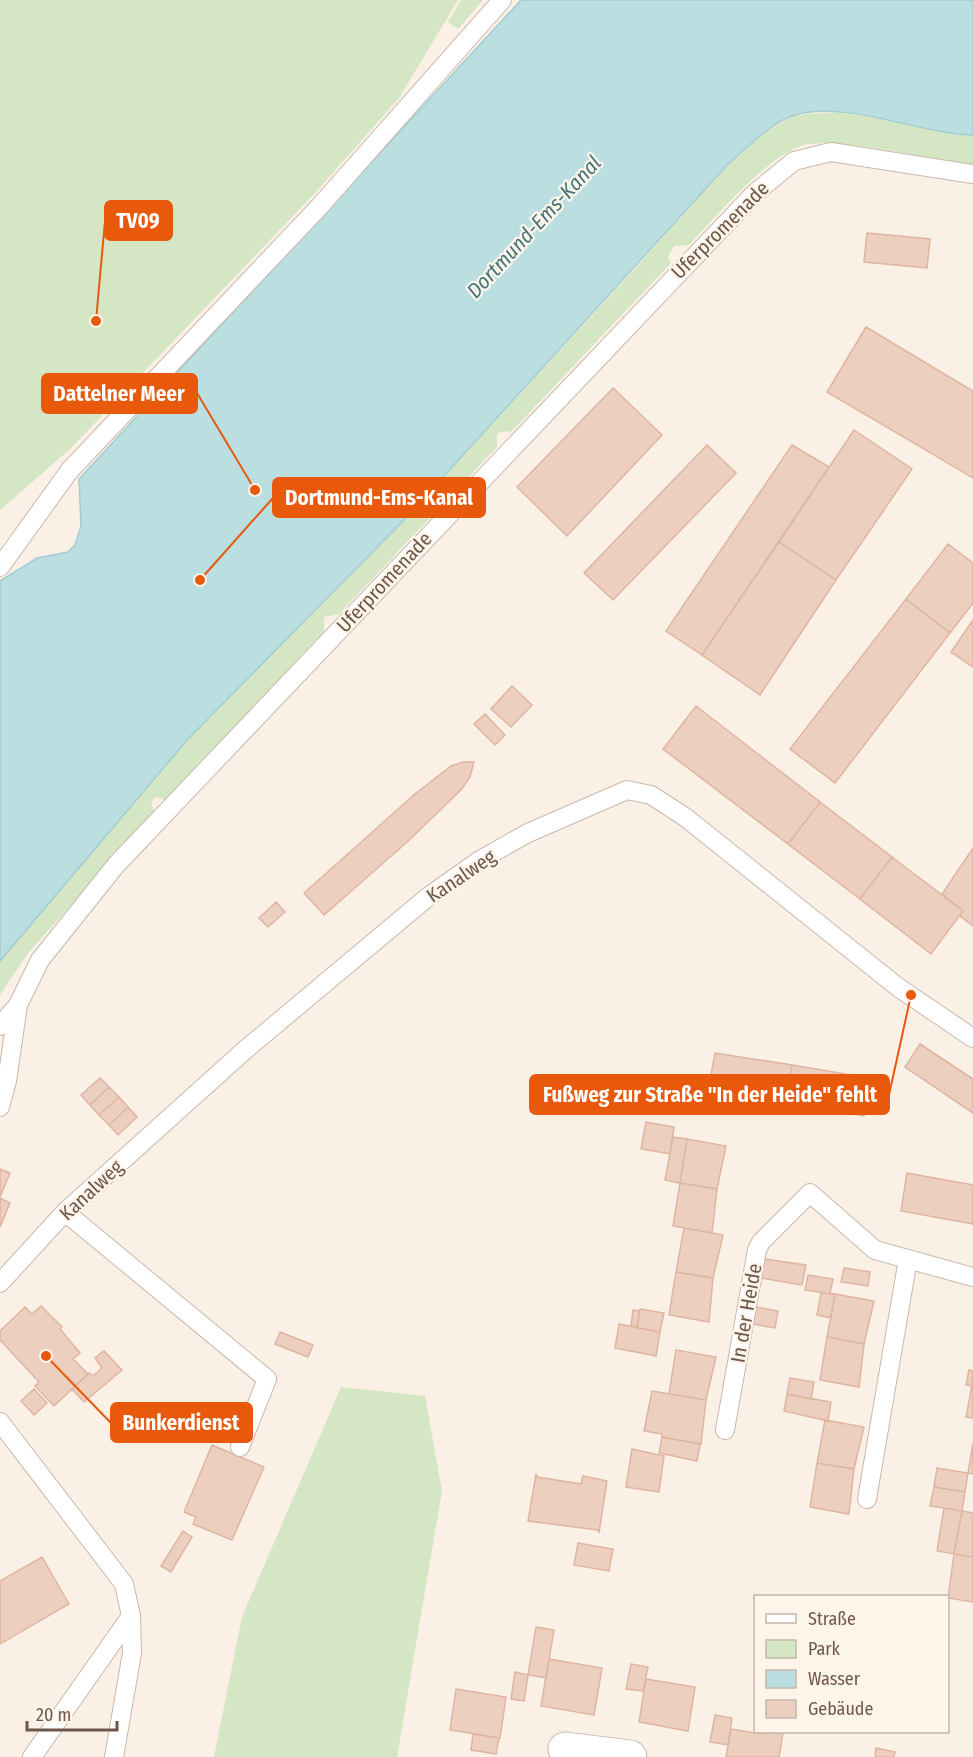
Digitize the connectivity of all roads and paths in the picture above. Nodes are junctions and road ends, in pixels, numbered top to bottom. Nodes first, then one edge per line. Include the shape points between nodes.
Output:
1 (502, 0) edge
2 (973, 174) edge
3 (0, 567) edge
4 (18, 1005) junction
5 (0, 1026) edge
6 (973, 1038) edge
7 (0, 1107) edge
8 (65, 1212) junction
9 (908, 1259) junction
10 (973, 1276) edge
11 (0, 1283) edge
12 (0, 1422) edge
13 (725, 1430) dead end
14 (240, 1447) dead end
15 (867, 1499) dead end
16 (131, 1616) junction
17 (564, 1749) dead end
18 (114, 1756) edge
19 (32, 1757) edge
20 (630, 1757) edge

1 - 3 lane via 320,206 70,470
2 - 4 lane, Uferpromenade via 831,152 794,161 755,193 116,866 40,960
4 - 5 lane, Uferpromenade
4 - 7 lane
6 - 8 lane, Kanalweg via 899,988 685,817 651,795 627,790 528,833 429,896 245,1050
8 - 11 lane, Kanalweg
8 - 14 lane via 267,1379
9 - 10 lane, In der Heide
9 - 13 lane, In der Heide via 874,1250 810,1192 757,1250
9 - 15 lane
12 - 16 lane via 124,1584
16 - 18 lane via 132,1653
16 - 19 lane
17 - 20 street

